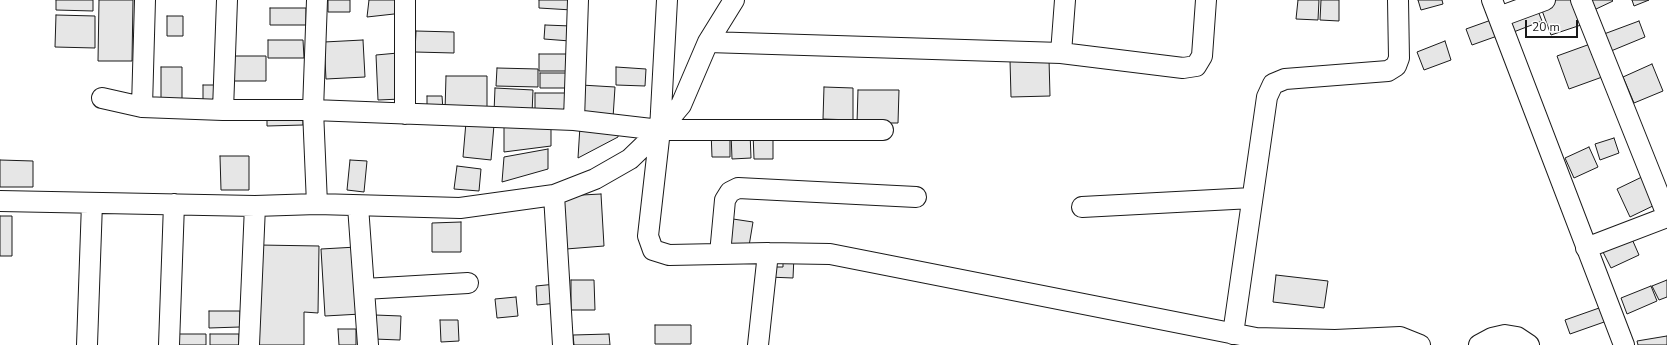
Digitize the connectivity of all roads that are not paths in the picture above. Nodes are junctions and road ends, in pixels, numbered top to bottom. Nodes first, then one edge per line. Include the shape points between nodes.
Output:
1 (145, 0) edge
2 (227, 0) edge
3 (317, 0) edge
4 (405, 0) edge
5 (578, 0) edge
6 (667, 0) edge
7 (734, 0) edge
8 (1065, 0) edge
9 (1206, 0) edge
10 (1398, 0) edge
11 (1545, 0) edge
12 (1581, 0) edge
13 (1496, 9) edge
14 (708, 42) junction
15 (1061, 53) junction
16 (102, 98) dead end
17 (142, 107) junction
18 (223, 110) junction
19 (313, 110) junction
20 (405, 114) junction
21 (574, 120) junction
22 (660, 130) junction
23 (883, 130) dead end
24 (554, 195) junction
25 (916, 197) dead end
26 (1252, 198) junction
27 (0, 201) edge
28 (92, 203) junction
29 (174, 204) junction
30 (318, 204) junction
31 (255, 206) junction
32 (358, 206) junction
33 (1082, 207) dead end
34 (1667, 216) edge
35 (1586, 248) junction
36 (768, 253) junction
37 (720, 254) junction
38 (468, 283) dead end
39 (364, 289) junction
40 (1233, 334) junction
41 (1256, 341) edge
42 (1335, 343) edge
43 (87, 345) edge
44 (169, 345) edge
45 (249, 345) edge
46 (368, 345) edge
47 (563, 345) edge
48 (758, 345) edge
49 (1420, 345) edge
50 (1479, 345) edge
51 (1529, 345) edge
52 (1624, 345) edge

1 - 17 street
2 - 18 street
3 - 19 street
4 - 20 street
5 - 21 street
6 - 22 street
7 - 14 street
8 - 15 street
9 - 15 street via 1202,56 1196,66 1183,68
10 - 26 street via 1399,58 1396,66 1388,71 1285,79 1272,84 1267,97
11 - 13 street
12 - 34 street
13 - 35 street
14 - 15 street
14 - 22 street via 681,105
16 - 17 street
17 - 18 street
18 - 19 street
19 - 20 street
19 - 30 street
20 - 21 street
21 - 22 street
22 - 23 street
22 - 24 street via 630,158 595,179
22 - 37 street via 648,236 653,250 669,255
24 - 32 street via 460,208
24 - 47 street
25 - 37 street via 738,188 730,192 725,200
26 - 33 street
26 - 40 street
27 - 28 street
28 - 29 street
28 - 43 street
29 - 31 street
29 - 44 street
30 - 31 street
30 - 32 street
31 - 45 street
32 - 39 street
34 - 35 street
35 - 52 street
36 - 37 street
36 - 40 street via 830,254
36 - 48 street
38 - 39 street
39 - 46 street
40 - 41 street
41 - 42 street
42 - 49 street via 1400,337
50 - 51 street via 1504,335 1517,337

